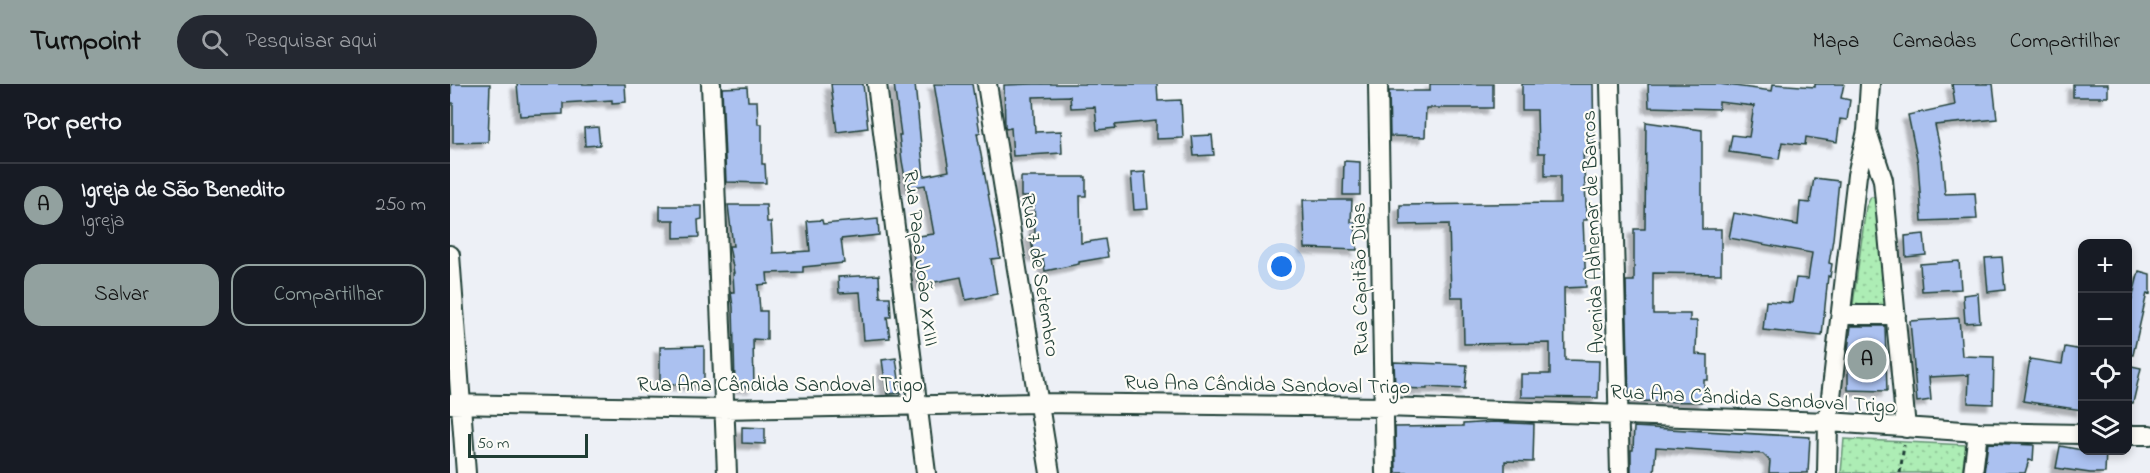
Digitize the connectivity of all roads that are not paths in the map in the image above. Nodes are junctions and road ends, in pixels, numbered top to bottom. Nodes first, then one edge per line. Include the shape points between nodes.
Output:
1 (711, 84) edge
2 (877, 84) edge
3 (987, 84) edge
4 (1378, 84) edge
5 (1610, 84) edge
6 (1870, 84) edge
7 (1867, 131) junction
8 (450, 255) edge
9 (1842, 315) junction
10 (1896, 315) junction
11 (1039, 403) junction
12 (455, 404) edge
13 (918, 406) junction
14 (1384, 407) junction
15 (724, 409) junction
16 (1620, 414) junction
17 (1828, 422) junction
18 (1906, 428) junction
19 (1978, 432) junction
20 (2078, 434) edge
21 (2132, 435) edge
22 (2150, 435) edge
23 (466, 473) edge
24 (727, 473) edge
25 (926, 473) edge
26 (1050, 473) edge
27 (1385, 473) edge
28 (1620, 473) edge
29 (1827, 473) edge
30 (1973, 473) edge

1 - 15 street
2 - 13 street, Rua Papa João XXIII
3 - 11 street, Rua 7 de Setembro
4 - 14 street, Rua Capitão Dias
5 - 16 street, Avenida Adhemar de Barros
6 - 7 street
7 - 9 street via 1857,175
7 - 10 street via 1883,180
8 - 12 street
9 - 10 street
9 - 17 street
10 - 18 street
11 - 13 street, Rua Ana Cândida Sandoval Trigo
11 - 14 street, Rua Ana Cândida Sandoval Trigo
11 - 26 street, Rua 7 de Setembro
12 - 15 street, Rua Ana Cândida Sandoval Trigo
12 - 23 street
13 - 15 street, Rua Ana Cândida Sandoval Trigo
13 - 25 street, Rua Papa João XXIII
14 - 16 street, Rua Ana Cândida Sandoval Trigo
14 - 27 street, Rua Capitão Dias
15 - 24 street
16 - 17 street, Rua Ana Cândida Sandoval Trigo
16 - 28 street, Avenida Adhemar de Barros
17 - 18 street, Rua Ana Cândida Sandoval Trigo
17 - 29 street
18 - 19 street, Rua Ana Cândida Sandoval Trigo
19 - 20 street, Rua Ana Cândida Sandoval Trigo
19 - 30 street
21 - 22 street

